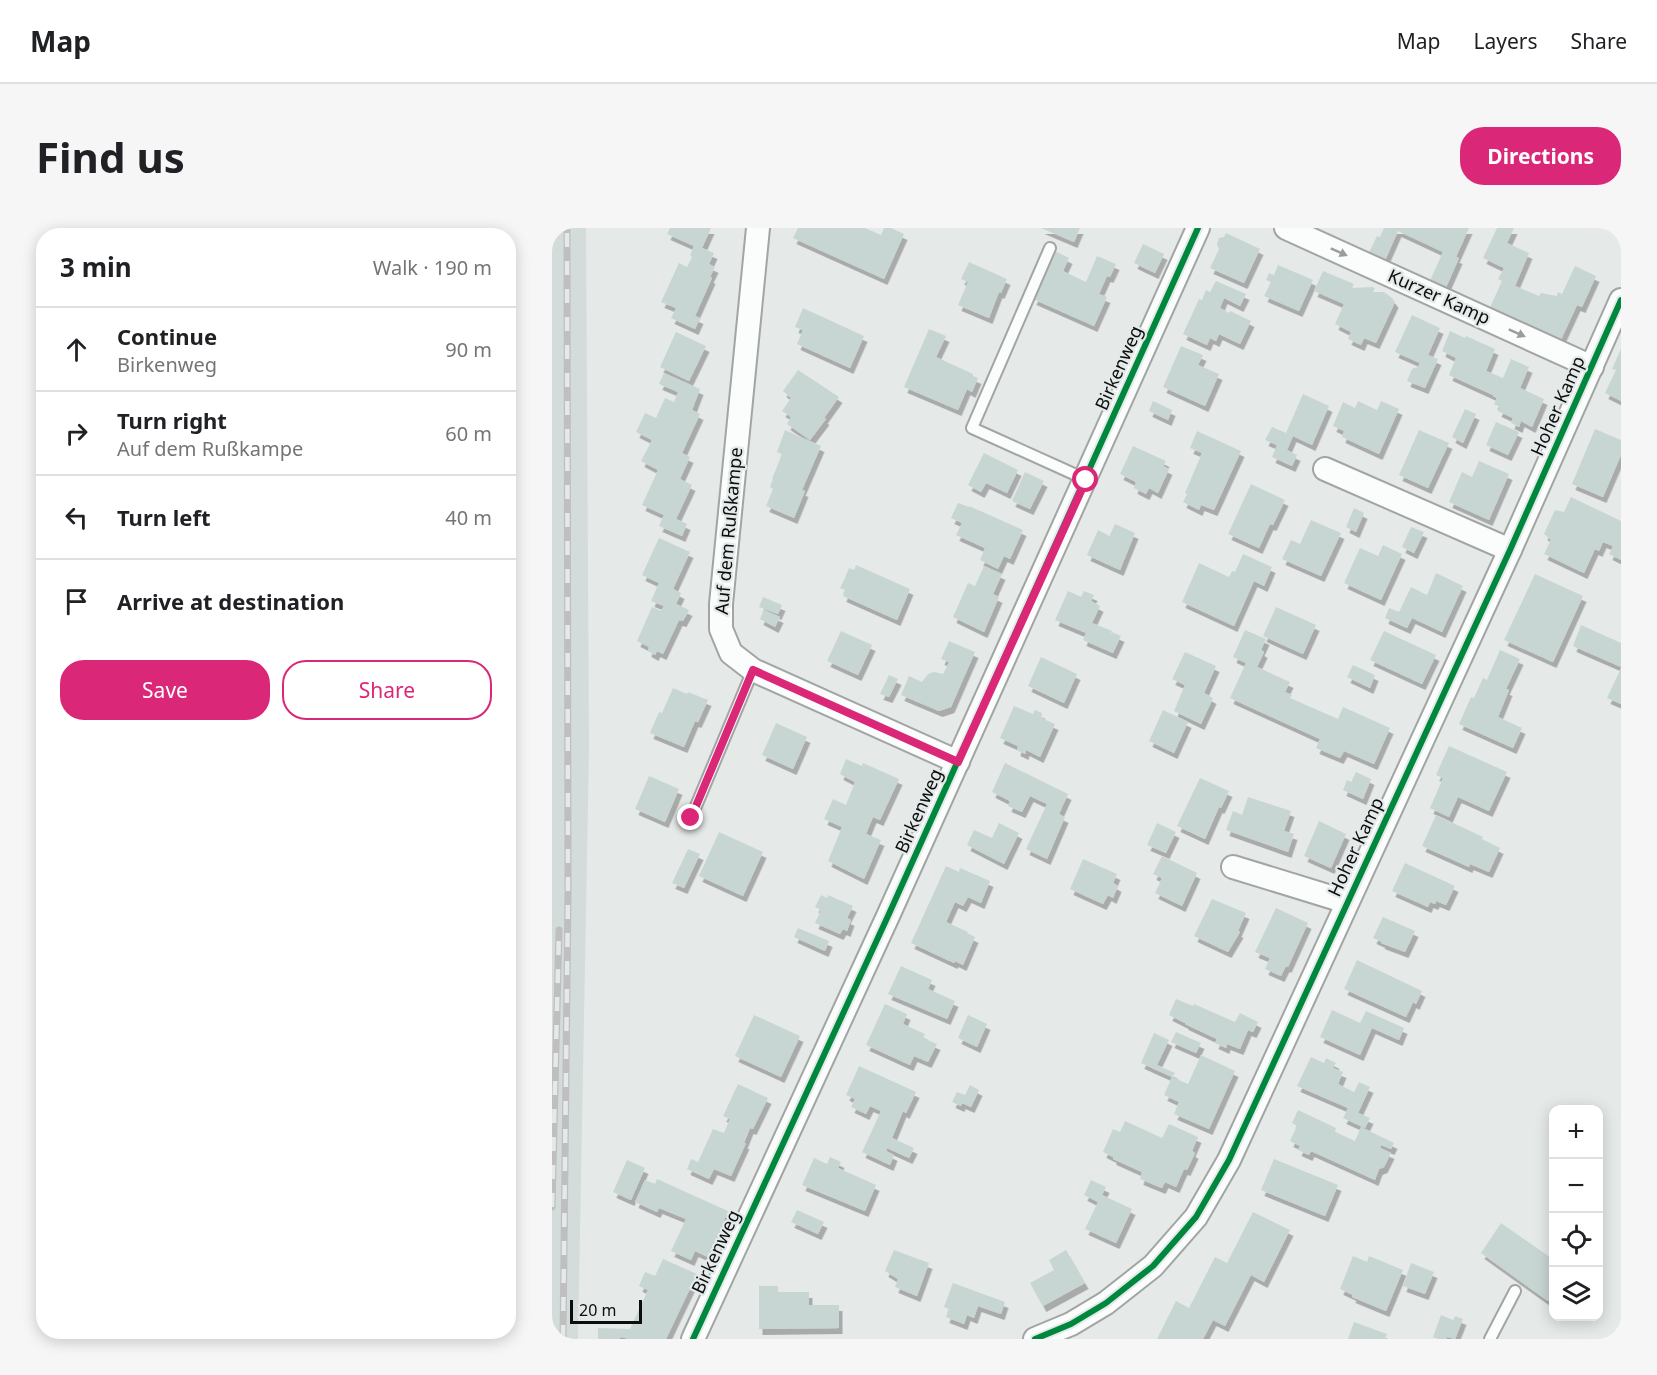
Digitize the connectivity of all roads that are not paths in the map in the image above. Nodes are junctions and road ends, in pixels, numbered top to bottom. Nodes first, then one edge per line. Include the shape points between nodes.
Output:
1 (758, 228) edge
2 (1198, 228) edge
3 (1286, 228) edge
4 (1050, 248) dead end
5 (1621, 300) edge
6 (1592, 367) junction
7 (1325, 469) dead end
8 (1086, 480) junction
9 (1510, 550) junction
10 (753, 670) junction
11 (958, 762) junction
12 (691, 818) dead end
13 (1233, 867) dead end
14 (1347, 902) junction
15 (1515, 1291) dead end
16 (693, 1339) edge
17 (1035, 1339) edge
18 (1490, 1339) edge

1 - 10 street, Auf dem Rußkampe via 721,604 721,629 731,653
2 - 8 street, Birkenweg
3 -> 6 street, Kurzer Kamp
4 - 8 lane via 972,428
5 - 6 street, Hoher Kamp
6 - 9 street, Hoher Kamp
7 - 9 street
8 - 11 street, Birkenweg
9 - 14 street, Hoher Kamp
10 - 11 street, Auf dem Rußkampe
10 - 12 lane
11 - 16 street, Birkenweg
13 - 14 street
14 - 17 street, Hoher Kamp via 1229,1160 1196,1217 1153,1266 1106,1303
15 - 18 lane

